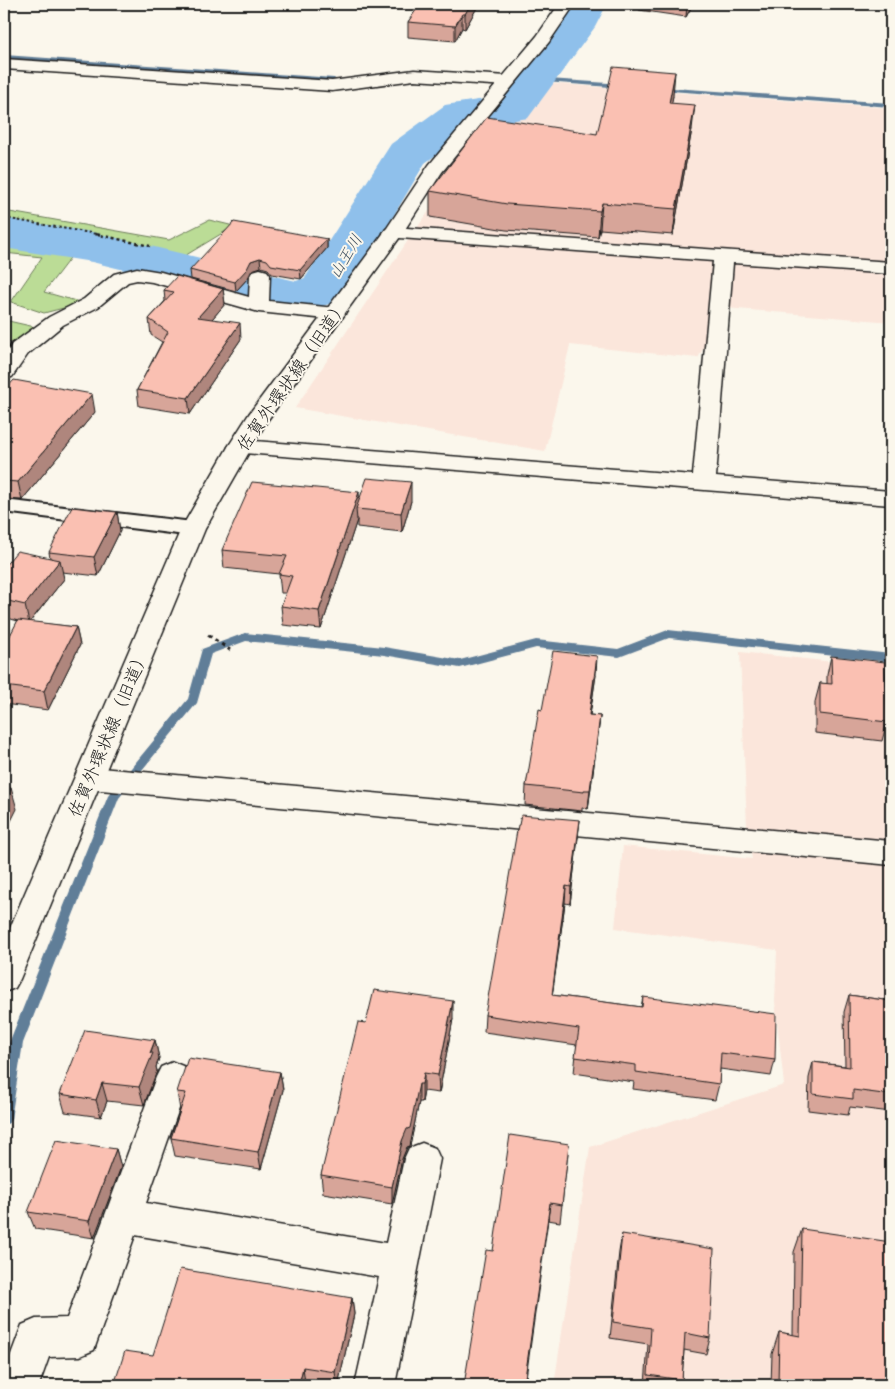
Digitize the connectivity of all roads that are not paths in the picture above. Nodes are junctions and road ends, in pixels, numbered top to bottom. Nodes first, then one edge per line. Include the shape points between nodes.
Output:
1 (567, 4) edge
2 (4, 64) edge
3 (508, 81) junction
4 (393, 233) junction
5 (724, 255) junction
6 (891, 268) edge
7 (260, 275) dead end
8 (260, 306) junction
9 (336, 314) junction
10 (12, 348) edge
11 (4, 372) edge
12 (240, 447) junction
13 (704, 483) junction
14 (891, 498) edge
15 (4, 506) edge
16 (193, 529) junction
17 (90, 778) junction
18 (891, 853) edge
19 (4, 980) edge
20 (173, 1077) dead end
21 (422, 1159) dead end
22 (123, 1216) junction
23 (401, 1263) junction
24 (19, 1385) edge
25 (375, 1385) edge

1 - 3 street, 佐賀外環状線（旧道）
2 - 3 street via 332,86 414,75
3 - 4 street, 佐賀外環状線（旧道） via 435,169
4 - 5 street
4 - 9 street, 佐賀外環状線（旧道）
5 - 6 street
5 - 13 street
7 - 8 street
8 - 9 street
8 - 10 street via 137,274 121,278 91,303
9 - 12 street, 佐賀外環状線（旧道） via 257,419
10 - 11 street
12 - 13 street
12 - 16 street, 佐賀外環状線（旧道）
13 - 14 street
15 - 16 lane
16 - 17 street, 佐賀外環状線（旧道）
17 - 18 street
17 - 19 street, 佐賀外環状線（旧道）
20 - 22 street
21 - 23 street
22 - 23 street
22 - 24 street via 80,1337 36,1338
23 - 25 street

